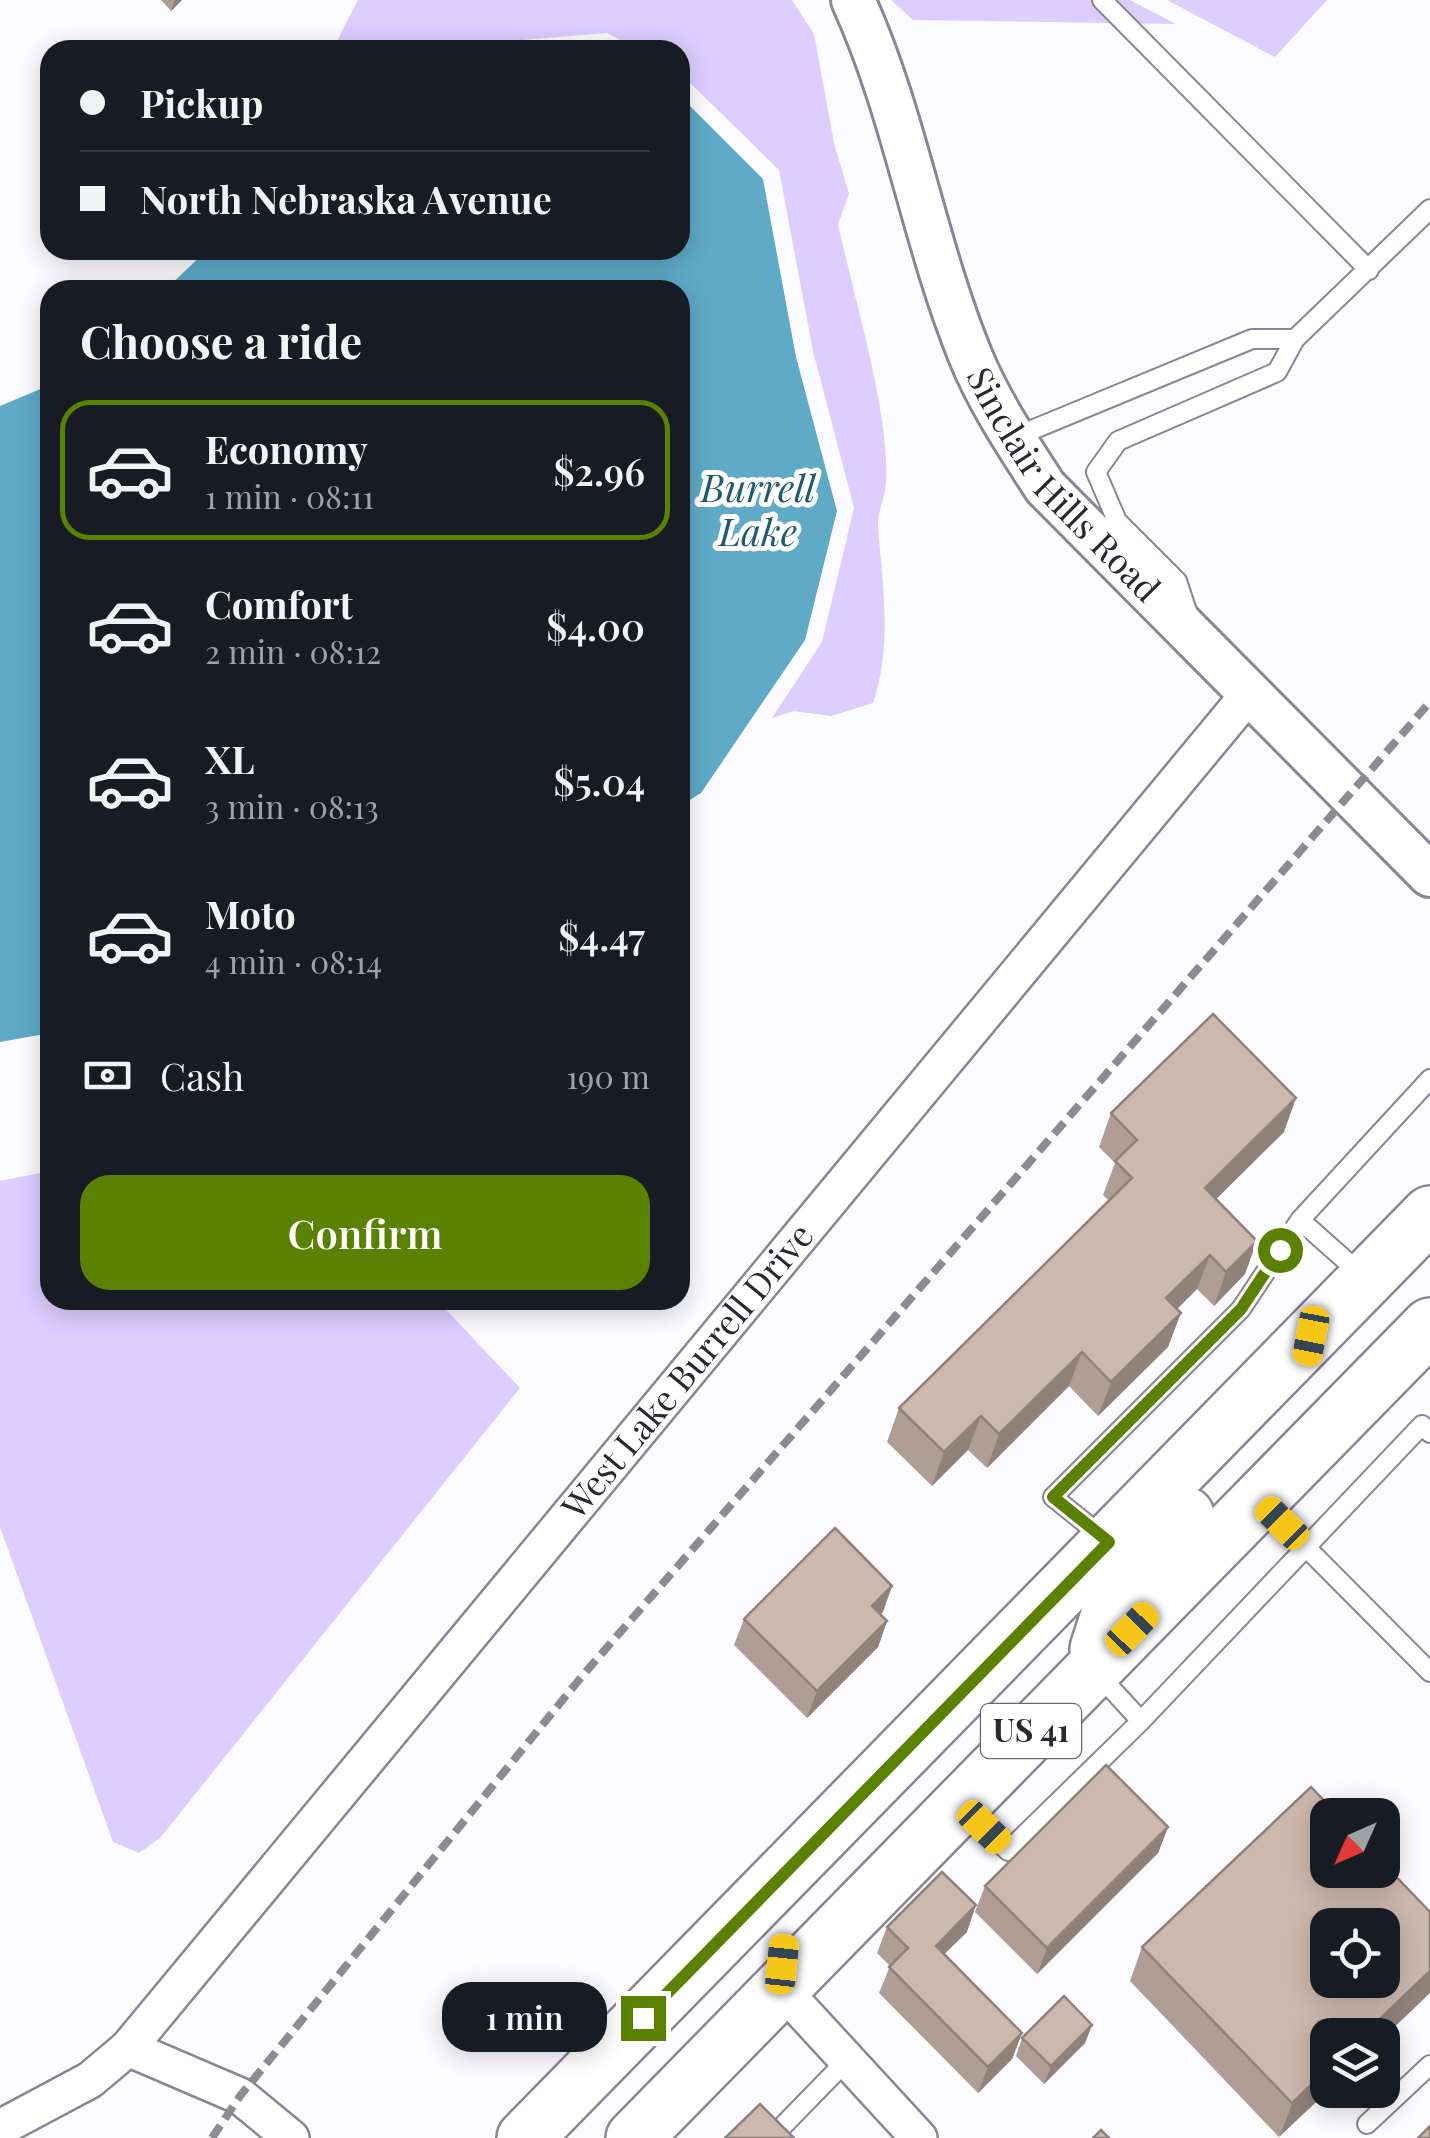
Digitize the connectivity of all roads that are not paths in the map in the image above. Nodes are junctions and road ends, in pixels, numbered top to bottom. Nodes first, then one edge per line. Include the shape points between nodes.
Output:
1 (853, 0) edge
2 (1102, 0) edge
3 (1430, 209) edge
4 (1369, 270) junction
5 (1295, 339) junction
6 (1014, 438) junction
7 (1197, 641) junction
8 (1249, 694) junction
9 (1429, 871) edge
10 (1430, 1080) edge
11 (1430, 1214) edge
12 (1300, 1220) junction
13 (1366, 1279) junction
14 (1430, 1326) edge
15 (1311, 1336) junction
16 (1428, 1426) edge
17 (1259, 1500) junction
18 (1109, 1542) junction
19 (1308, 1548) junction
20 (1094, 1668) junction
21 (1430, 1672) edge
22 (979, 1675) junction
23 (1141, 1721) junction
24 (960, 1804) junction
25 (780, 1986) junction
26 (128, 2048) junction
27 (847, 2060) junction
28 (1430, 2066) edge
29 (1367, 2124) dead end
30 (0, 2128) edge
31 (776, 2134) edge
32 (291, 2138) edge
33 (525, 2138) edge
34 (634, 2138) edge
35 (918, 2138) edge

1 - 6 street, Sinclair Hills Road via 970,355
2 - 4 lane
3 - 4 lane
4 - 5 lane
5 - 6 lane via 1252,339
5 - 7 lane via 1277,372 1118,441 1096,472 1117,521 1178,581
6 - 7 street, Sinclair Hills Road via 1045,488
7 - 8 street, Sinclair Hills Road
8 - 9 street, Sinclair Hills Road
8 - 26 street, West Lake Burrell Drive
10 - 12 lane
11 - 13 main road, US 41
12 - 13 lane
12 - 18 lane via 1241,1309 1053,1497
13 - 15 main road, US 41
14 - 17 main road, US 41
15 - 18 main road, US 41
15 - 20 main road via 1304,1376 1268,1429 1117,1590
16 - 19 lane
17 - 19 lane
17 - 20 main road, US 41
18 - 22 main road, US 41
19 - 21 lane
19 - 23 lane
20 - 23 lane
20 - 24 main road, US 41
22 - 25 main road via 989,1698 977,1730 796,1921 784,1942
22 - 33 main road, US 41
23 - 24 lane via 1008,1851
24 - 25 main road, US 41
25 - 27 street
25 - 34 main road, US 41
26 - 30 street, West Lake Burrell Drive via 90,2080
26 - 32 street via 240,2096
27 - 31 lane
27 - 35 street
28 - 29 lane

